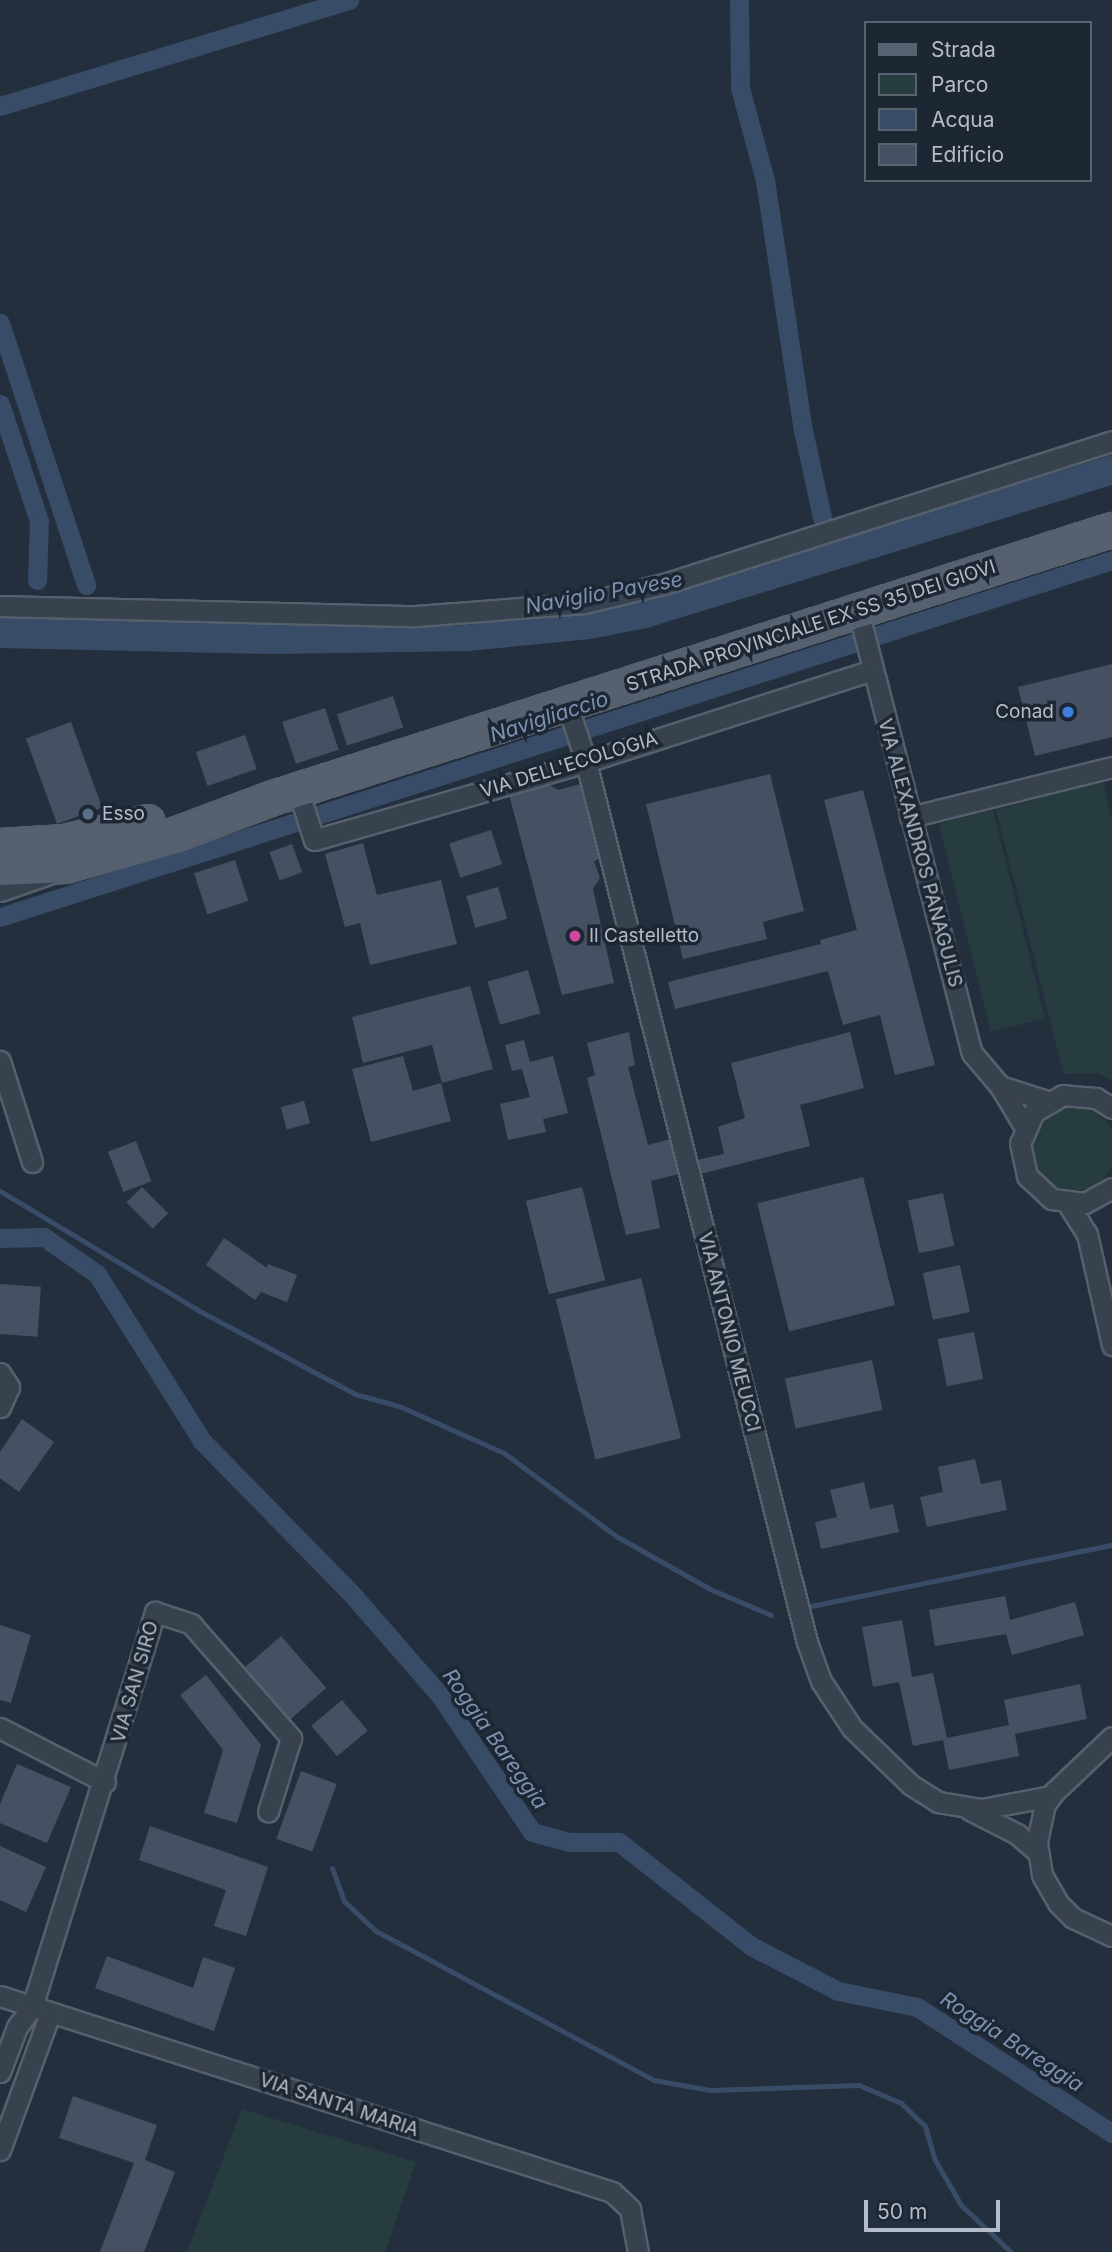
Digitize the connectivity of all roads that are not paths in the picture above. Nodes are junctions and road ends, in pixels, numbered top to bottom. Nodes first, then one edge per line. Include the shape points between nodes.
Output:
1 (1112, 441) edge
2 (1112, 530) edge
3 (0, 606) edge
4 (858, 610) junction
5 (872, 670) junction
6 (570, 711) junction
7 (584, 755) junction
8 (1112, 767) edge
9 (291, 798) junction
10 (910, 817) junction
11 (0, 846) edge
12 (66, 866) junction
13 (0, 869) edge
14 (0, 891) edge
15 (0, 1061) edge
16 (1000, 1086) junction
17 (1047, 1101) junction
18 (1112, 1108) edge
19 (1024, 1126) junction
20 (32, 1161) dead end
21 (1107, 1193) edge
22 (1068, 1204) junction
23 (1087, 1234) junction
24 (1112, 1346) edge
25 (0, 1373) edge
26 (0, 1407) edge
27 (2, 1735) edge
28 (1112, 1737) edge
29 (105, 1782) junction
30 (1051, 1796) junction
31 (963, 1807) junction
32 (268, 1812) dead end
33 (1038, 1852) junction
34 (1112, 1936) edge
35 (0, 1996) edge
36 (41, 2010) junction
37 (0, 2072) edge
38 (0, 2150) edge
39 (638, 2252) edge

1 - 3 street via 664,584 584,603 416,616
2 - 4 main road, STRADA PROVINCIALE EX SS 35 DEI GIOVI
4 - 5 street, VIA ALEXANDROS PANAGULIS
4 - 6 main road, STRADA PROVINCIALE EX SS 35 DEI GIOVI
5 - 7 street, VIA DELL'ECOLOGIA
5 - 10 street, VIA ALEXANDROS PANAGULIS
6 - 7 street, VIA ANTONIO MEUCCI
6 - 9 main road, STRADA PROVINCIALE EX SS 35 DEI GIOVI
7 - 9 street, VIA DELL'ECOLOGIA via 314,840
7 - 31 street, VIA ANTONIO MEUCCI via 807,1642 821,1681 852,1728 911,1785 938,1802
8 - 10 street
9 - 11 main road, STRADA PROVINCIALE EX SS 35 DEI GIOVI via 64,842
9 - 12 main road, STRADA PROVINCIALE EX SS 35 DEI GIOVI
10 - 16 street, VIA ALEXANDROS PANAGULIS via 972,1054
12 - 13 main road, STRADA PROVINCIALE EX SS 35 DEI GIOVI
12 - 14 street
15 - 20 street
16 - 17 street
16 - 19 street, VIA ALEXANDROS PANAGULIS
17 - 18 street via 1080,1094
17 - 19 street
19 - 22 street via 1020,1151 1027,1176 1037,1189
21 - 22 street
21 - 23 street
22 - 23 street
23 - 24 street
25 - 26 street via 9,1387
27 - 29 street
28 - 30 street
29 - 32 street, VIA SAN SIRO via 152,1615 161,1610 191,1624 290,1738
29 - 36 street, VIA SAN SIRO
30 - 31 street, VIA ANTONIO MEUCCI via 1003,1807
30 - 33 street via 1037,1831
31 - 33 street via 1017,1834
33 - 34 street via 1042,1875 1058,1903 1080,1922
35 - 36 street, VIA SANTA MARIA
36 - 37 street via 17,2027
36 - 38 street
36 - 39 street, VIA SANTA MARIA via 612,2192 630,2209

